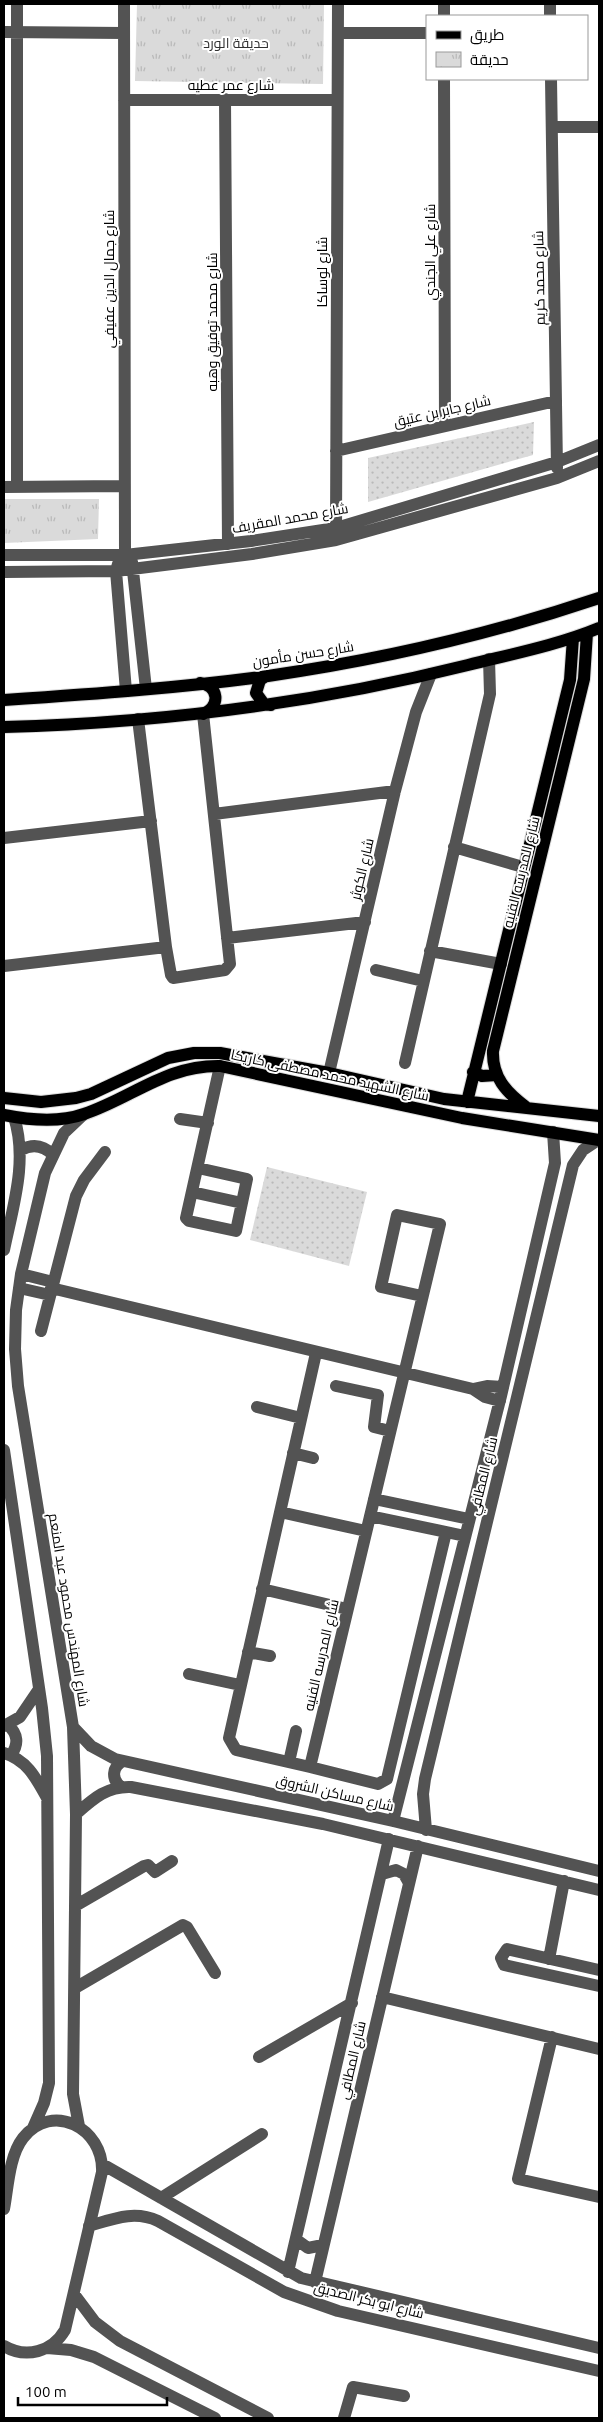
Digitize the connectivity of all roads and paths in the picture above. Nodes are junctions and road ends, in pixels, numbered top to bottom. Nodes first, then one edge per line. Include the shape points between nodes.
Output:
1 (17, 4) edge
2 (124, 4) edge
3 (338, 4) edge
4 (4, 32) edge
5 (17, 32) junction
6 (124, 33) junction
7 (338, 33) junction
8 (426, 33) edge
9 (444, 80) edge
10 (551, 80) edge
11 (225, 99) junction
12 (124, 100) junction
13 (337, 100) junction
14 (552, 127) junction
15 (599, 127) edge
16 (556, 401) junction
17 (445, 425) junction
18 (599, 445) edge
19 (336, 451) junction
20 (599, 461) edge
21 (557, 462) junction
22 (557, 478) junction
23 (124, 486) junction
24 (4, 487) edge
25 (17, 487) junction
26 (336, 534) junction
27 (228, 544) junction
28 (125, 554) junction
29 (4, 555) edge
30 (134, 569) junction
31 (116, 571) junction
32 (4, 572) edge
33 (599, 598) edge
34 (599, 628) edge
35 (587, 633) junction
36 (573, 638) junction
37 (489, 659) junction
38 (431, 674) junction
39 (266, 676) junction
40 (200, 683) junction
41 (146, 689) junction
42 (126, 691) junction
43 (4, 700) edge
44 (271, 705) junction
45 (203, 714) junction
46 (138, 719) junction
47 (4, 727) edge
48 (395, 791) junction
49 (214, 814) junction
50 (151, 821) junction
51 (4, 838) edge
52 (454, 847) junction
53 (523, 867) junction
54 (365, 922) junction
55 (227, 938) junction
56 (166, 947) junction
57 (430, 951) junction
58 (500, 964) junction
59 (4, 966) edge
60 (376, 970) dead end
61 (423, 981) junction
62 (405, 1063) dead end
63 (220, 1066) junction
64 (474, 1072) junction
65 (329, 1073) junction
66 (496, 1075) junction
67 (4, 1098) edge
68 (467, 1102) junction
69 (526, 1107) junction
70 (83, 1115) junction
71 (9, 1116) edge
72 (599, 1116) edge
73 (180, 1119) dead end
74 (208, 1123) junction
75 (553, 1132) junction
76 (599, 1140) edge
77 (21, 1150) junction
78 (105, 1152) dead end
79 (53, 1155) junction
80 (198, 1168) junction
81 (553, 1172) junction
82 (571, 1176) junction
83 (192, 1192) junction
84 (242, 1203) junction
85 (8, 1205) edge
86 (4, 1250) edge
87 (21, 1274) junction
88 (19, 1288) junction
89 (52, 1289) junction
90 (422, 1296) junction
91 (41, 1331) dead end
92 (316, 1353) junction
93 (404, 1373) junction
94 (336, 1386) dead end
95 (503, 1387) junction
96 (473, 1389) junction
97 (500, 1401) junction
98 (256, 1407) dead end
99 (301, 1418) junction
100 (390, 1431) junction
101 (4, 1450) edge
102 (293, 1453) junction
103 (313, 1458) dead end
104 (374, 1499) junction
105 (280, 1512) junction
106 (370, 1516) junction
107 (469, 1519) junction
108 (366, 1531) junction
109 (446, 1532) junction
110 (465, 1536) junction
111 (262, 1589) junction
112 (347, 1609) junction
113 (248, 1652) junction
114 (270, 1656) dead end
115 (189, 1674) dead end
116 (240, 1685) junction
117 (39, 1689) junction
118 (6, 1725) edge
119 (73, 1727) junction
120 (296, 1731) dead end
121 (8, 1754) edge
122 (123, 1761) junction
123 (289, 1762) junction
124 (310, 1767) junction
125 (121, 1786) junction
126 (401, 1787) junction
127 (423, 1794) junction
128 (49, 1801) junction
129 (76, 1814) junction
130 (393, 1821) junction
131 (426, 1830) junction
132 (389, 1839) junction
133 (418, 1846) junction
134 (172, 1861) dead end
135 (599, 1871) edge
136 (382, 1874) junction
137 (564, 1881) junction
138 (409, 1883) junction
139 (599, 1890) edge
140 (75, 1906) junction
141 (549, 1959) junction
142 (599, 1970) edge
143 (214, 1973) dead end
144 (599, 1986) edge
145 (75, 1988) junction
146 (382, 1997) junction
147 (352, 2002) junction
148 (552, 2038) junction
149 (599, 2049) edge
150 (259, 2057) dead end
151 (79, 2126) junction
152 (33, 2128) junction
153 (262, 2134) dead end
154 (102, 2164) junction
155 (599, 2197) edge
156 (161, 2198) junction
157 (4, 2209) edge
158 (89, 2226) junction
159 (297, 2240) junction
160 (323, 2245) junction
161 (267, 2260) junction
162 (288, 2272) junction
163 (256, 2276) junction
164 (315, 2282) junction
165 (74, 2294) junction
166 (4, 2346) edge
167 (47, 2348) junction
168 (599, 2348) edge
169 (599, 2371) edge
170 (404, 2396) dead end
171 (215, 2418) edge
172 (268, 2418) edge
173 (344, 2418) edge

1 - 5 street
2 - 6 street, شارع جمال الدين عفيفي
3 - 7 street, شارع لوساكا
4 - 5 street
5 - 6 street
5 - 25 street
6 - 12 street, شارع جمال الدين عفيفي
7 - 8 street
7 - 13 street, شارع لوساكا
9 - 17 street, شارع علي الجندي
10 - 14 street, شارع محمد كريم
11 - 12 street, شارع عمر عطيه
11 - 13 street, شارع عمر عطيه
11 - 27 street, شارع محمد توفيق وهبه
12 - 23 street, شارع جمال الدين عفيفي
13 - 19 street, شارع لوساكا
14 - 15 street
14 - 16 street, شارع محمد كريم
16 - 17 street, شارع جابر بن عتيق
16 - 21 street, شارع محمد كريم
17 - 19 street, شارع جابر بن عتيق
18 - 21 street, شارع محمد المقريف
19 - 26 street, شارع لوساكا
20 - 22 street, شارع محمد المقريف
21 - 22 street, شارع محمد كريم
21 - 26 street, شارع محمد المقريف
22 - 26 street, شارع محمد المقريف
23 - 25 street
23 - 28 street, شارع جمال الدين عفيفي
24 - 25 street
26 - 27 street, شارع محمد المقريف
26 - 30 street, شارع محمد المقريف via 252,554
27 - 28 street, شارع محمد المقريف
28 - 29 street, شارع محمد المقريف
28 - 30 street
28 - 31 street, شارع جمال الدين عفيفي
30 - 31 street, شارع محمد المقريف
30 - 41 street
31 - 32 street, شارع محمد المقريف
31 - 42 street
33 - 39 main road, شارع حسن مأمون via 436,644
34 - 35 main road
35 - 36 main road
35 - 66 main road, شارع المدرسه الفنيه via 584,679 493,1051
36 - 37 main road
36 - 53 main road, شارع المدرسه الفنيه via 570,680
37 - 38 main road
37 - 52 street via 491,690
38 - 44 main road
38 - 48 street, شارع الكوثر via 416,712
39 - 40 main road, شارع حسن مأمون
39 - 44 main road via 260,680 256,693 258,699
40 - 41 main road, شارع حسن مأمون
40 - 45 main road via 214,689 216,697 211,711
41 - 42 main road, شارع حسن مأمون
42 - 43 main road, شارع حسن مأمون
44 - 45 main road
45 - 46 main road
45 - 49 street
46 - 47 main road
46 - 50 street
48 - 49 street
48 - 54 street, شارع الكوثر
49 - 55 street
50 - 51 street
50 - 56 street
52 - 53 street
52 - 57 street
53 - 58 main road, شارع المدرسه الفنيه
54 - 55 street
54 - 65 street, شارع الكوثر
55 - 56 street via 230,964 225,970 172,977
56 - 59 street
57 - 58 street
57 - 61 street
58 - 64 main road, شارع المدرسه الفنيه
60 - 61 street
61 - 62 street
63 - 70 main road, شارع الشهيد محمد مصطفى كاريكا via 193,1067 171,1074
63 - 74 street
63 - 75 main road, شارع الشهيد محمد مصطفى كاريكا via 453,1116
64 - 66 main road via 482,1076
64 - 68 main road, شارع المدرسه الفنيه
65 - 67 main road, شارع الشهيد محمد مصطفى كاريكا via 232,1054 194,1053 156,1062 91,1094 76,1098 41,1102
65 - 68 main road, شارع الشهيد محمد مصطفى كاريكا via 421,1095
66 - 69 main road via 506,1091
68 - 69 main road, شارع الشهيد محمد مصطفى كاريكا
69 - 72 main road, شارع الشهيد محمد مصطفى كاريكا
70 - 71 main road, شارع الشهيد محمد مصطفى كاريكا via 49,1119
70 - 79 street, شارع المهندس محمود عبد المنعم via 64,1133
71 - 77 street
73 - 74 street
74 - 80 street
75 - 76 main road, شارع الشهيد محمد مصطفى كاريكا
75 - 81 street, شارع المطافي via 556,1155
76 - 82 street, شارع المطافي via 579,1154
77 - 79 street via 36,1146
77 - 85 street via 20,1168
78 - 89 street via 88,1173 76,1196
79 - 87 street, شارع المهندس محمود عبد المنعم
80 - 83 street
80 - 84 street via 246,1178
81 - 82 street via 564,1170
81 - 95 street, شارع المطافي
82 - 127 street, شارع المطافي
83 - 84 street
83 - 84 street via 187,1220 235,1231
85 - 86 street
87 - 88 street, شارع المهندس محمود عبد المنعم
87 - 89 street
88 - 89 street
88 - 119 street, شارع المهندس محمود عبد المنعم via 15,1329 18,1386
89 - 91 street
89 - 92 street
90 - 90 street, شارع المدرسه الفنيه via 440,1224 400,1215 394,1218 380,1287
90 - 93 street, شارع المدرسه الفنيه
92 - 93 street
92 - 99 street
93 - 96 street
93 - 100 street, شارع المدرسه الفنيه
94 - 100 street via 378,1395 374,1427
95 - 96 street
95 - 97 street, شارع المطافي
96 - 97 street
97 - 107 street, شارع المطافي
98 - 99 street
99 - 102 street
100 - 104 street, شارع المدرسه الفنيه
101 - 117 street
102 - 103 street
102 - 105 street
104 - 106 street, شارع المدرسه الفنيه
104 - 107 street
105 - 108 street
105 - 111 street
106 - 108 street, شارع المدرسه الفنيه
106 - 109 street
107 - 110 street, شارع المطافي
108 - 112 street, شارع المدرسه الفنيه
109 - 110 street
109 - 124 street via 387,1779 382,1784 375,1783
110 - 126 street, شارع المطافي
111 - 112 street
111 - 113 street
112 - 124 street, شارع المدرسه الفنيه
113 - 114 street
113 - 116 street
115 - 116 street
116 - 123 street via 229,1733 230,1743 236,1750
117 - 118 street via 25,1712
117 - 128 street
118 - 121 street via 14,1731 16,1739
119 - 122 street, شارع مساكن الشروق via 91,1746 106,1756
119 - 129 street, شارع المهندس محمود عبد المنعم
120 - 123 street
121 - 128 street via 30,1768
122 - 125 street via 113,1773
122 - 130 street, شارع مساكن الشروق
123 - 124 street
125 - 129 street via 97,1796
125 - 132 street
126 - 127 street via 410,1796
126 - 130 street, شارع المطافي
127 - 131 street, شارع المطافي
128 - 152 street via 49,2083
129 - 140 street, شارع المهندس محمود عبد المنعم
130 - 131 street, شارع مساكن الشروق
131 - 135 street, شارع مساكن الشروق
132 - 133 street
132 - 136 street, شارع المطافي
133 - 137 street
133 - 138 street, شارع المطافي
134 - 140 street via 155,1872 146,1865
136 - 138 street via 396,1870 404,1874
136 - 147 street, شارع المطافي
137 - 139 street
137 - 141 street
138 - 146 street, شارع المطافي
140 - 145 street, شارع المهندس محمود عبد المنعم
141 - 142 street
141 - 144 street via 507,1949 501,1958 504,1965
143 - 145 street via 183,1925
145 - 151 street, شارع المهندس محمود عبد المنعم via 73,2094
146 - 148 street
146 - 160 street, شارع المطافي
147 - 150 street
147 - 159 street, شارع المطافي
148 - 149 street
148 - 155 street via 518,2179
151 - 152 street via 55,2121
151 - 154 street via 96,2142
152 - 157 street via 18,2146
153 - 156 street
154 - 156 street, شارع ابو بكر الصديق
154 - 158 street
156 - 161 street, شارع ابو بكر الصديق
158 - 163 street, شارع ابو بكر الصديق via 125,2216 152,2218
158 - 165 street
159 - 160 street via 308,2248
159 - 162 street, شارع المطافي
160 - 164 street, شارع المطافي
161 - 162 street, شارع ابو بكر الصديق
161 - 163 street
162 - 164 street, شارع ابو بكر الصديق
163 - 169 street, شارع ابو بكر الصديق via 296,2297 338,2311
164 - 168 street, شارع ابو بكر الصديق
165 - 167 street via 65,2330 60,2339
165 - 172 street via 95,2322 120,2341
166 - 167 street via 23,2353
167 - 171 street via 71,2350 94,2357
170 - 173 street via 353,2387

